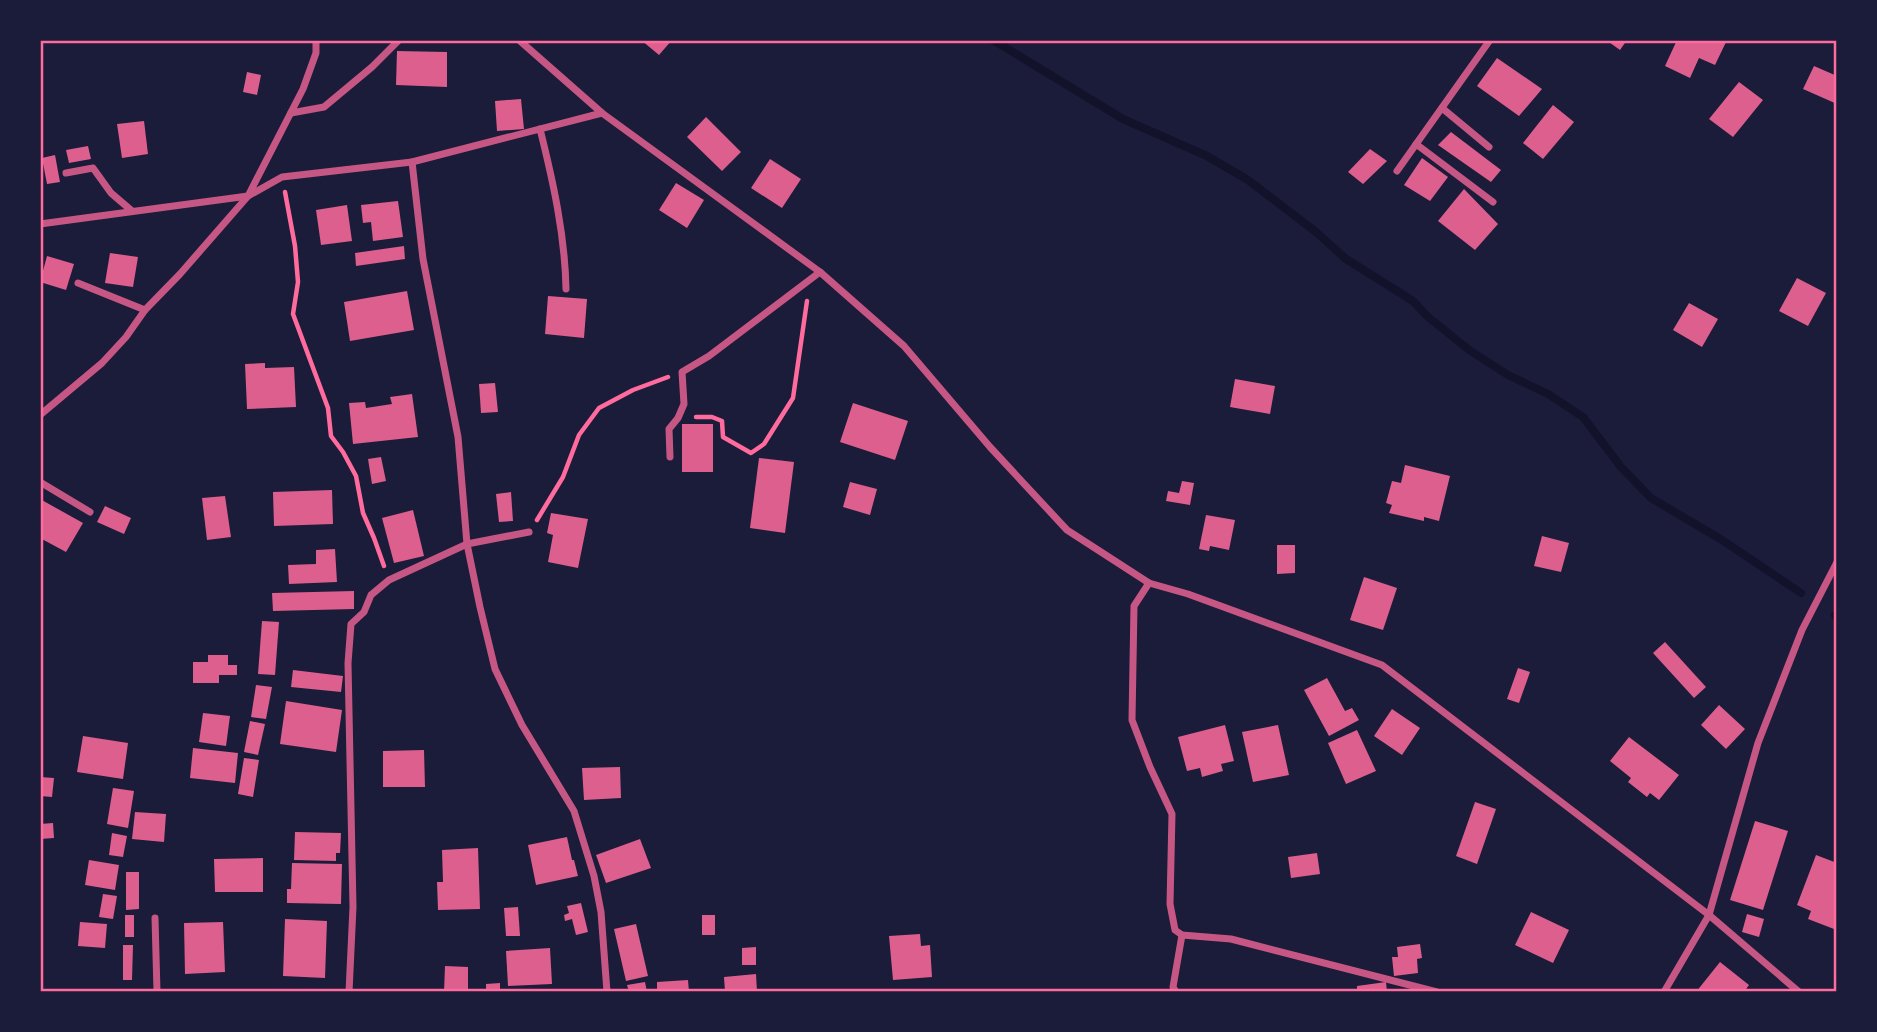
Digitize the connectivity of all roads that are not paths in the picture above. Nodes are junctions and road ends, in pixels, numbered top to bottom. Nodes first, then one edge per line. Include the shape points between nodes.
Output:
1 (316, 40) edge
2 (399, 40) edge
3 (519, 40) edge
4 (1490, 40) edge
5 (1442, 108) junction
6 (290, 113) junction
7 (602, 113) junction
8 (540, 129) junction
9 (1416, 144) junction
10 (1489, 147) dead end
11 (412, 162) junction
12 (1397, 171) dead end
13 (66, 173) dead end
14 (248, 196) junction
15 (1493, 202) dead end
16 (132, 211) junction
17 (40, 224) edge
18 (820, 272) junction
19 (78, 283) dead end
20 (566, 289) dead end
21 (145, 310) junction
22 (40, 415) edge
23 (670, 457) dead end
24 (40, 482) edge
25 (90, 512) dead end
26 (529, 532) road end
27 (467, 544) junction
28 (1837, 562) edge
29 (1149, 583) junction
30 (1709, 915) junction
31 (155, 918) dead end
32 (1182, 935) junction
33 (157, 992) edge
34 (349, 992) edge
35 (607, 992) edge
36 (1176, 992) edge
37 (1437, 992) edge
38 (1664, 992) edge
39 (1799, 992) edge

1 - 6 street via 316,53
2 - 6 street via 324,107
3 - 7 street
4 - 5 street
5 - 9 street
5 - 10 street
6 - 14 street
7 - 8 street
7 - 18 street
8 - 11 street
8 - 20 street via 566,257
9 - 12 street
9 - 15 street
11 - 14 street via 282,177
11 - 27 street via 423,259 458,437
13 - 16 street via 93,169
14 - 16 street
14 - 21 street
16 - 17 street
18 - 23 street via 682,372 684,404 669,429
18 - 29 street via 904,346 1068,530
19 - 21 street
21 - 22 street via 102,363
24 - 25 street
26 - 27 street
27 - 34 street via 389,580 371,595 364,612 351,624 353,907
27 - 35 street via 495,669 522,726 574,811 601,912
28 - 30 street via 1802,630 1758,743
29 - 30 street via 1382,665
29 - 32 street via 1133,606 1132,720 1172,814 1170,904 1175,930
30 - 38 street
30 - 39 street
31 - 33 street
32 - 36 street via 1173,987
32 - 37 street via 1231,939

